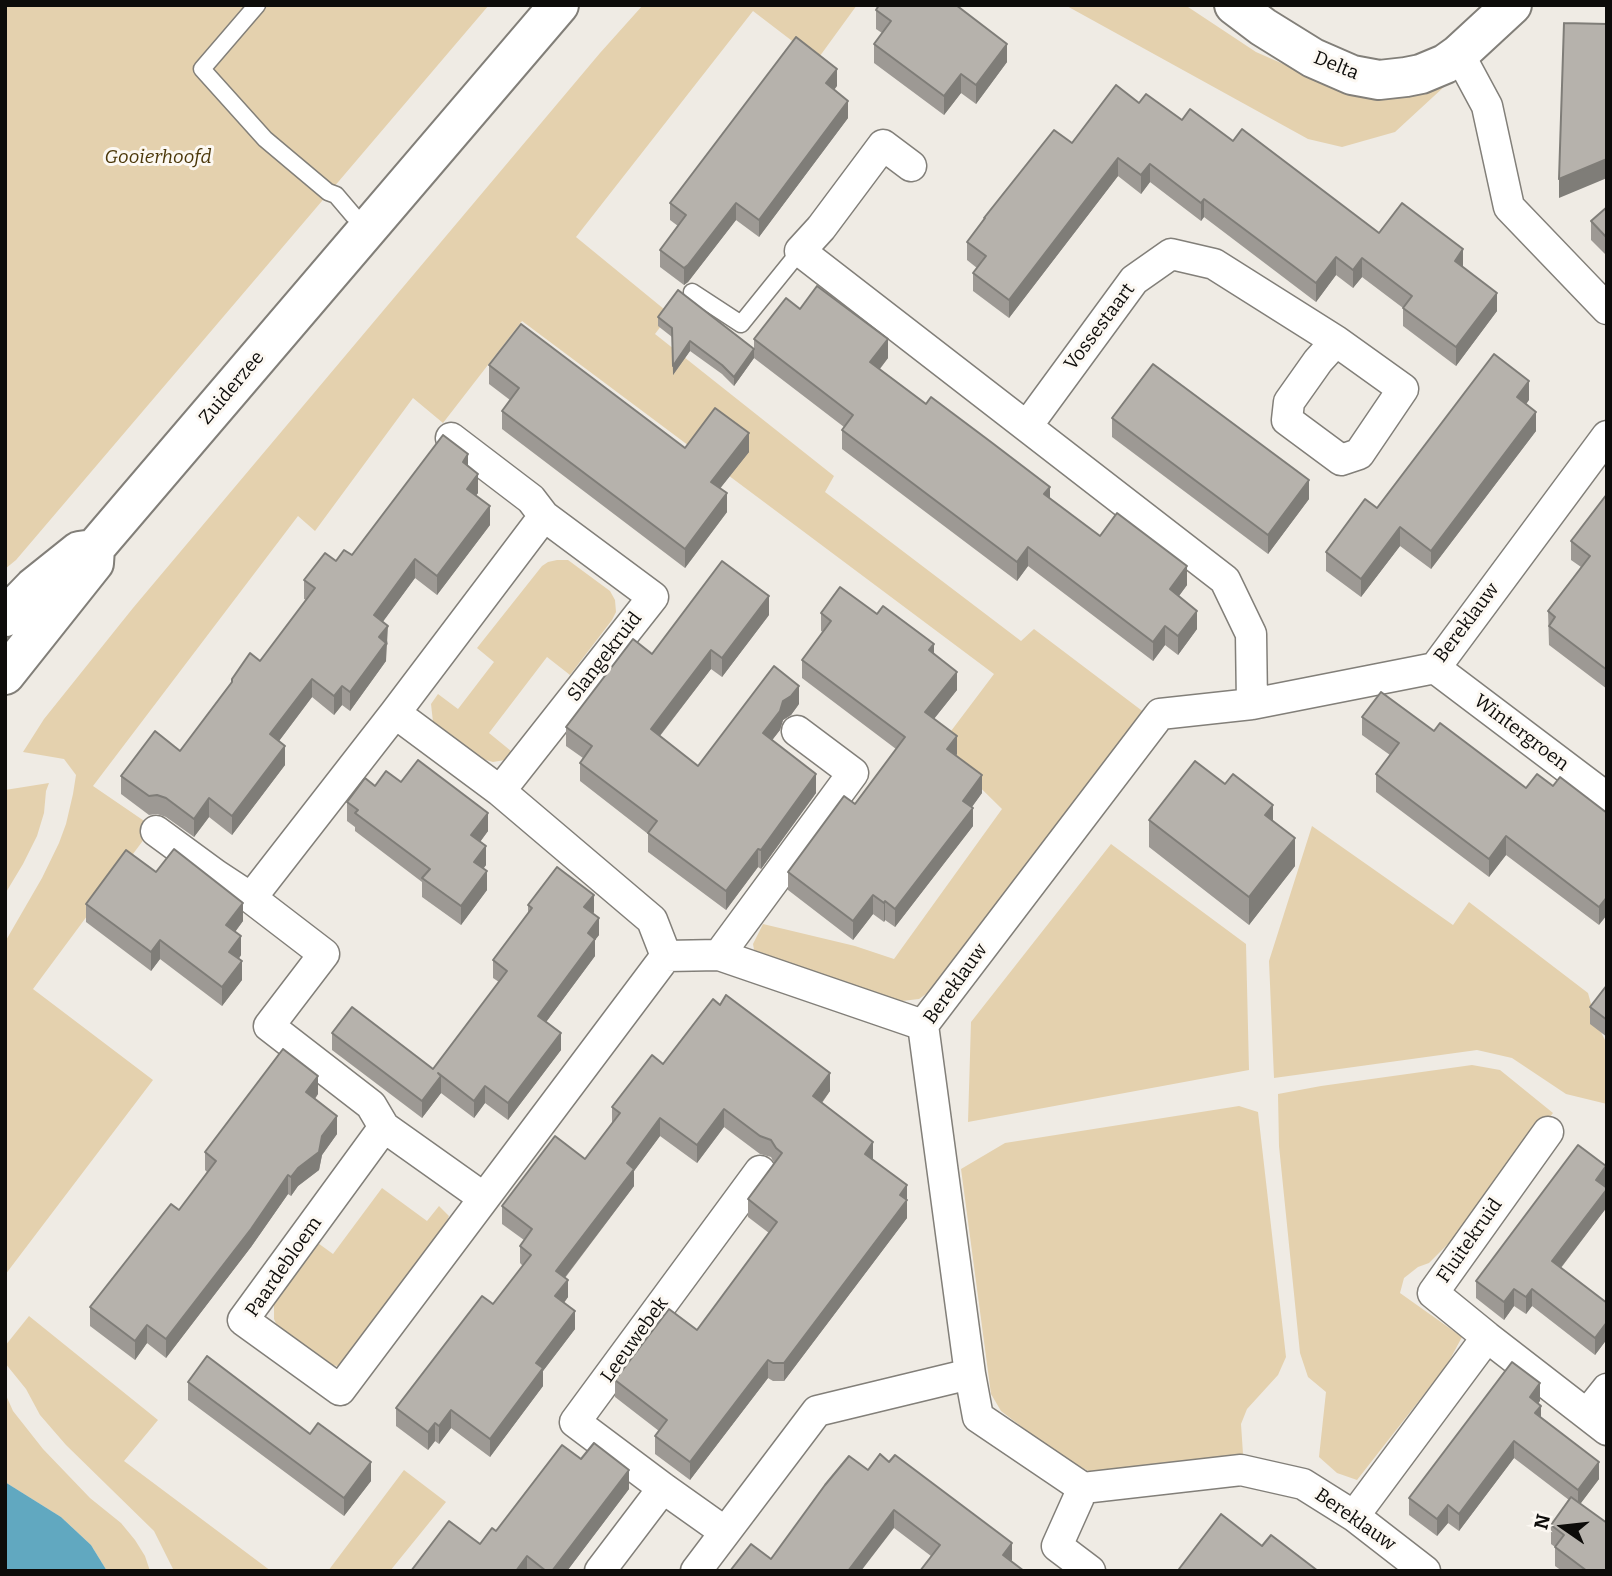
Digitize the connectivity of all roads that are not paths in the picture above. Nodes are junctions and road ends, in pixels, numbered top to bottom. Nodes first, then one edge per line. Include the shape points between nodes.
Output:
1 (257, 5) edge
2 (559, 5) edge
3 (1234, 5) edge
4 (1512, 5) edge
5 (1460, 54) junction
6 (911, 166) dead end
7 (368, 228) junction
8 (800, 251) junction
9 (692, 292) dead end
10 (1607, 309) edge
11 (1336, 341) dead end
12 (1027, 426) junction
13 (1607, 436) edge
14 (451, 438) edge
15 (544, 516) junction
16 (95, 548) junction
17 (5, 617) edge
18 (1435, 668) junction
19 (5, 675) edge
20 (1252, 704) junction
21 (395, 713) junction
22 (797, 730) dead end
23 (500, 791) junction
24 (1607, 798) edge
25 (156, 831) dead end
26 (251, 898) junction
27 (719, 955) junction
28 (666, 956) junction
29 (923, 1025) junction
30 (384, 1127) junction
31 (1548, 1132) dead end
32 (760, 1171) dead end
33 (484, 1198) junction
34 (1487, 1337) junction
35 (970, 1374) junction
36 (1607, 1389) edge
37 (1597, 1422) edge
38 (663, 1488) junction
39 (1083, 1488) junction
40 (1354, 1516) junction
41 (725, 1532) junction
42 (600, 1571) edge
43 (696, 1571) edge
44 (1090, 1571) edge
45 (1425, 1571) edge

1 - 7 lane via 202,69 265,139 336,195
2 - 7 street, Zuiderzee
3 - 5 street, Delta via 1313,58 1352,75 1379,80 1406,77 1446,64
4 - 5 street, Delta
5 - 10 street via 1487,106 1509,207
6 - 8 street via 883,145
7 - 16 street, Zuiderzee
8 - 9 lane via 741,324
8 - 12 street
11 - 12 street, Vossestaart via 1214,264 1171,254 1134,280
12 - 20 street via 1225,580 1251,634
13 - 18 street, Bereklauw
14 - 15 street, Slangekruid via 531,499
15 - 21 street
15 - 23 street, Slangekruid via 653,597
16 - 17 street, Zuiderzee via 79,551
16 - 19 street, Zuiderzee via 94,563
18 - 20 street, Bereklauw
18 - 24 street, Wintergroen
20 - 29 street, Bereklauw via 1160,714
21 - 23 street
21 - 26 street
22 - 27 street via 853,773
23 - 28 street via 652,920
25 - 26 street
26 - 30 street via 324,954 269,1026 371,1105
27 - 28 street
27 - 29 street
28 - 33 street, Paardebloem
29 - 35 street, Bereklauw
30 - 33 street
30 - 33 street, Paardebloem via 243,1320 340,1390
31 - 34 street, Fluitekruid via 1433,1293
32 - 38 street, Leeuwebek via 575,1422
34 - 37 street, Fluitekruid
34 - 40 street
35 - 39 street, Bereklauw via 978,1417
35 - 41 street via 817,1410
36 - 37 street, Fluitekruid
38 - 41 street, Leeuwebek
38 - 42 street
39 - 40 street, Bereklauw via 1241,1470 1303,1484
39 - 44 street via 1057,1546
40 - 45 street, Bereklauw
41 - 43 street

